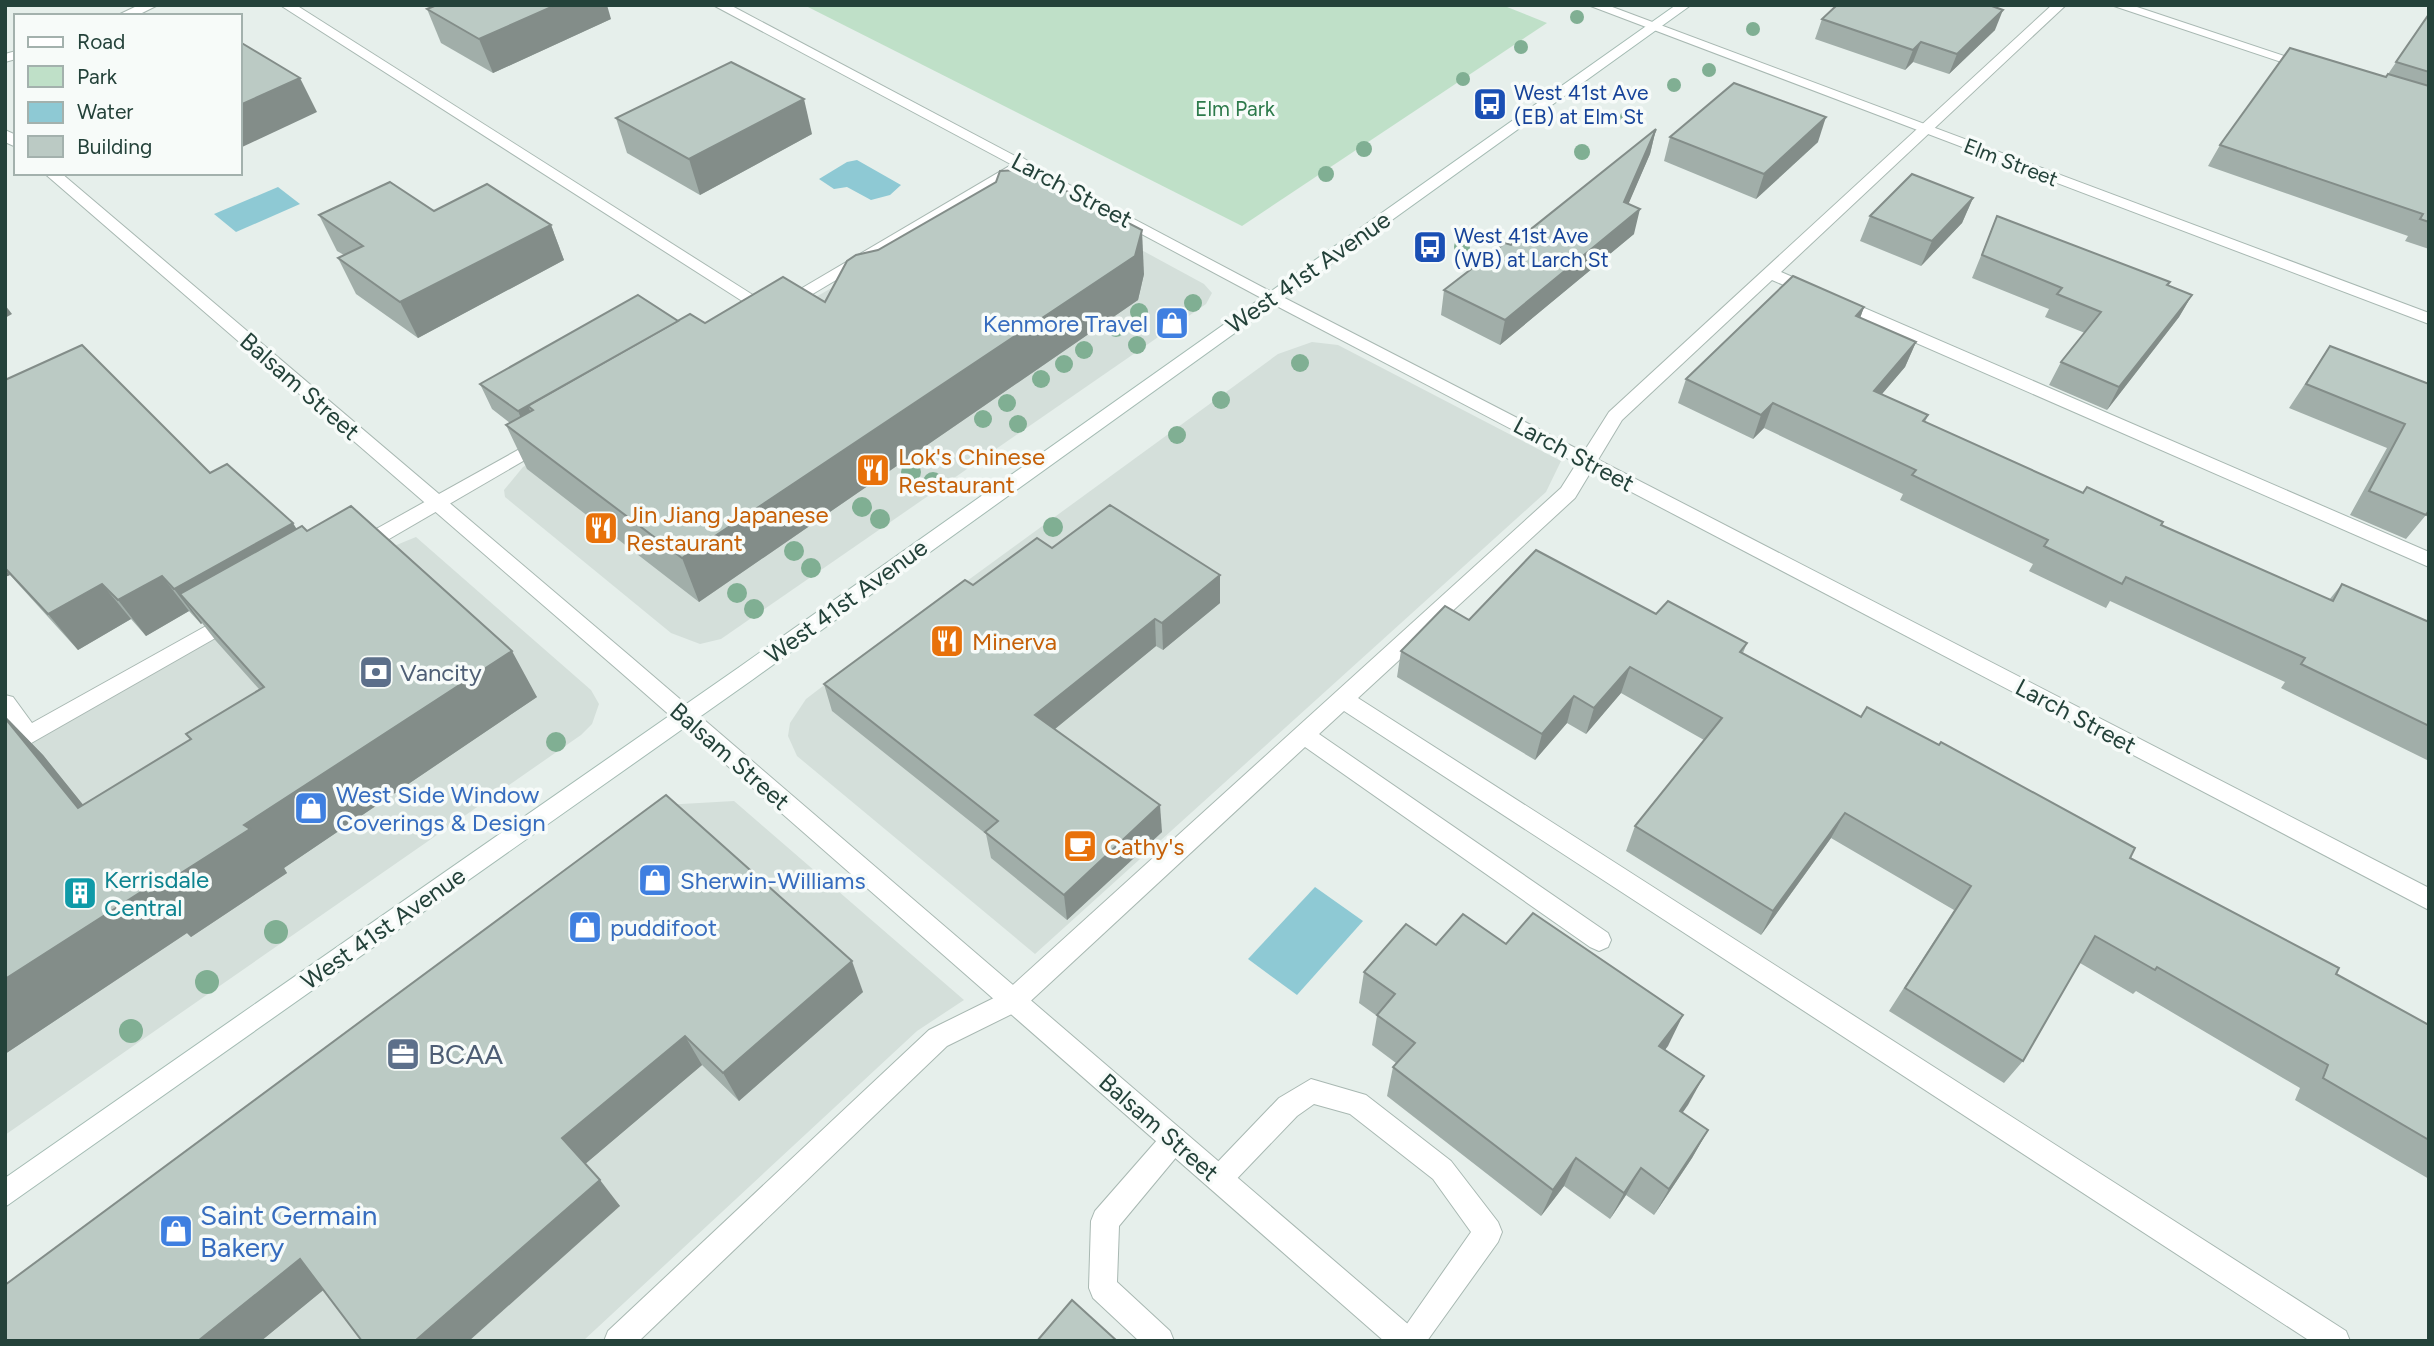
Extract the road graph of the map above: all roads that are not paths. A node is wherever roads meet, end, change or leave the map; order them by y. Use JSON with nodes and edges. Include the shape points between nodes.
{"nodes":[{"id":1,"x":152,"y":5,"type":"edge"},
{"id":2,"x":286,"y":5,"type":"edge"},
{"id":3,"x":719,"y":5,"type":"edge"},
{"id":4,"x":1594,"y":5,"type":"edge"},
{"id":5,"x":1685,"y":5,"type":"edge"},
{"id":6,"x":2060,"y":5,"type":"edge"},
{"id":7,"x":2117,"y":5,"type":"edge"},
{"id":8,"x":128,"y":14,"type":"edge"},
{"id":9,"x":1654,"y":28,"type":"junction"},
{"id":10,"x":2325,"y":72,"type":"edge"},
{"id":11,"x":1925,"y":130,"type":"junction"},
{"id":12,"x":1023,"y":163,"type":"junction"},
{"id":13,"x":53,"y":175,"type":"edge"},
{"id":14,"x":1771,"y":274,"type":"junction"},
{"id":15,"x":1273,"y":297,"type":"junction"},
{"id":16,"x":770,"y":312,"type":"junction"},
{"id":17,"x":2429,"y":319,"type":"edge"},
{"id":18,"x":747,"y":325,"type":"edge"},
{"id":19,"x":558,"y":434,"type":"edge"},
{"id":20,"x":1587,"y":461,"type":"junction"},
{"id":21,"x":437,"y":503,"type":"junction"},
{"id":22,"x":339,"y":559,"type":"edge"},
{"id":23,"x":2429,"y":560,"type":"edge"},
{"id":24,"x":256,"y":607,"type":"edge"},
{"id":25,"x":1343,"y":699,"type":"junction"},
{"id":26,"x":5,"y":704,"type":"edge"},
{"id":27,"x":684,"y":716,"type":"junction"},
{"id":28,"x":29,"y":735,"type":"junction"},
{"id":29,"x":1304,"y":735,"type":"junction"},
{"id":30,"x":5,"y":749,"type":"edge"},
{"id":31,"x":2429,"y":901,"type":"edge"},
{"id":32,"x":1599,"y":940,"type":"dead end"},
{"id":33,"x":1013,"y":1001,"type":"junction"},
{"id":34,"x":1174,"y":1140,"type":"junction"},
{"id":35,"x":1219,"y":1179,"type":"junction"},
{"id":36,"x":5,"y":1194,"type":"edge"},
{"id":37,"x":618,"y":1341,"type":"edge"},
{"id":38,"x":1160,"y":1341,"type":"edge"},
{"id":39,"x":1408,"y":1341,"type":"edge"},
{"id":40,"x":2336,"y":1341,"type":"edge"}],
"edges":[{"from":1,"to":8,"type":"street"},
{"from":2,"to":16,"type":"street"},
{"from":3,"to":12,"type":"street","name":"Larch Street"},
{"from":4,"to":9,"type":"street","name":"Elm Street"},
{"from":5,"to":9,"type":"street","name":"West 41st Avenue"},
{"from":6,"to":11,"type":"street"},
{"from":7,"to":10,"type":"street"},
{"from":9,"to":11,"type":"street","name":"Elm Street"},
{"from":9,"to":15,"type":"street","name":"West 41st Avenue"},
{"from":11,"to":14,"type":"street"},
{"from":11,"to":17,"type":"street","name":"Elm Street"},
{"from":12,"to":15,"type":"street","name":"Larch Street"},
{"from":12,"to":16,"type":"street"},
{"from":13,"to":21,"type":"street","name":"Balsam Street"},
{"from":14,"to":20,"type":"street","via":[[1615,416]]},
{"from":14,"to":23,"type":"street"},
{"from":15,"to":20,"type":"street","name":"Larch Street"},
{"from":15,"to":27,"type":"street","name":"West 41st Avenue"},
{"from":16,"to":18,"type":"street"},
{"from":19,"to":21,"type":"street"},
{"from":20,"to":25,"type":"street","via":[[1569,493]]},
{"from":20,"to":31,"type":"street","name":"Larch Street"},
{"from":21,"to":22,"type":"street"},
{"from":21,"to":27,"type":"street","name":"Balsam Street"},
{"from":24,"to":28,"type":"street"},
{"from":25,"to":29,"type":"street"},
{"from":25,"to":40,"type":"street"},
{"from":26,"to":28,"type":"street"},
{"from":27,"to":33,"type":"street","name":"Balsam Street"},
{"from":27,"to":36,"type":"street","name":"West 41st Avenue"},
{"from":28,"to":30,"type":"street"},
{"from":29,"to":32,"type":"street"},
{"from":29,"to":33,"type":"street"},
{"from":33,"to":34,"type":"street","name":"Balsam Street"},
{"from":33,"to":37,"type":"street","via":[[938,1038]]},
{"from":34,"to":35,"type":"street","name":"Balsam Street"},
{"from":34,"to":38,"type":"street","via":[[1105,1221],[1103,1288]]},
{"from":35,"to":39,"type":"street","name":"Balsam Street"},
{"from":35,"to":39,"type":"street","via":[[1288,1107],[1311,1091],[1357,1104],[1442,1170],[1488,1233]]}]}
